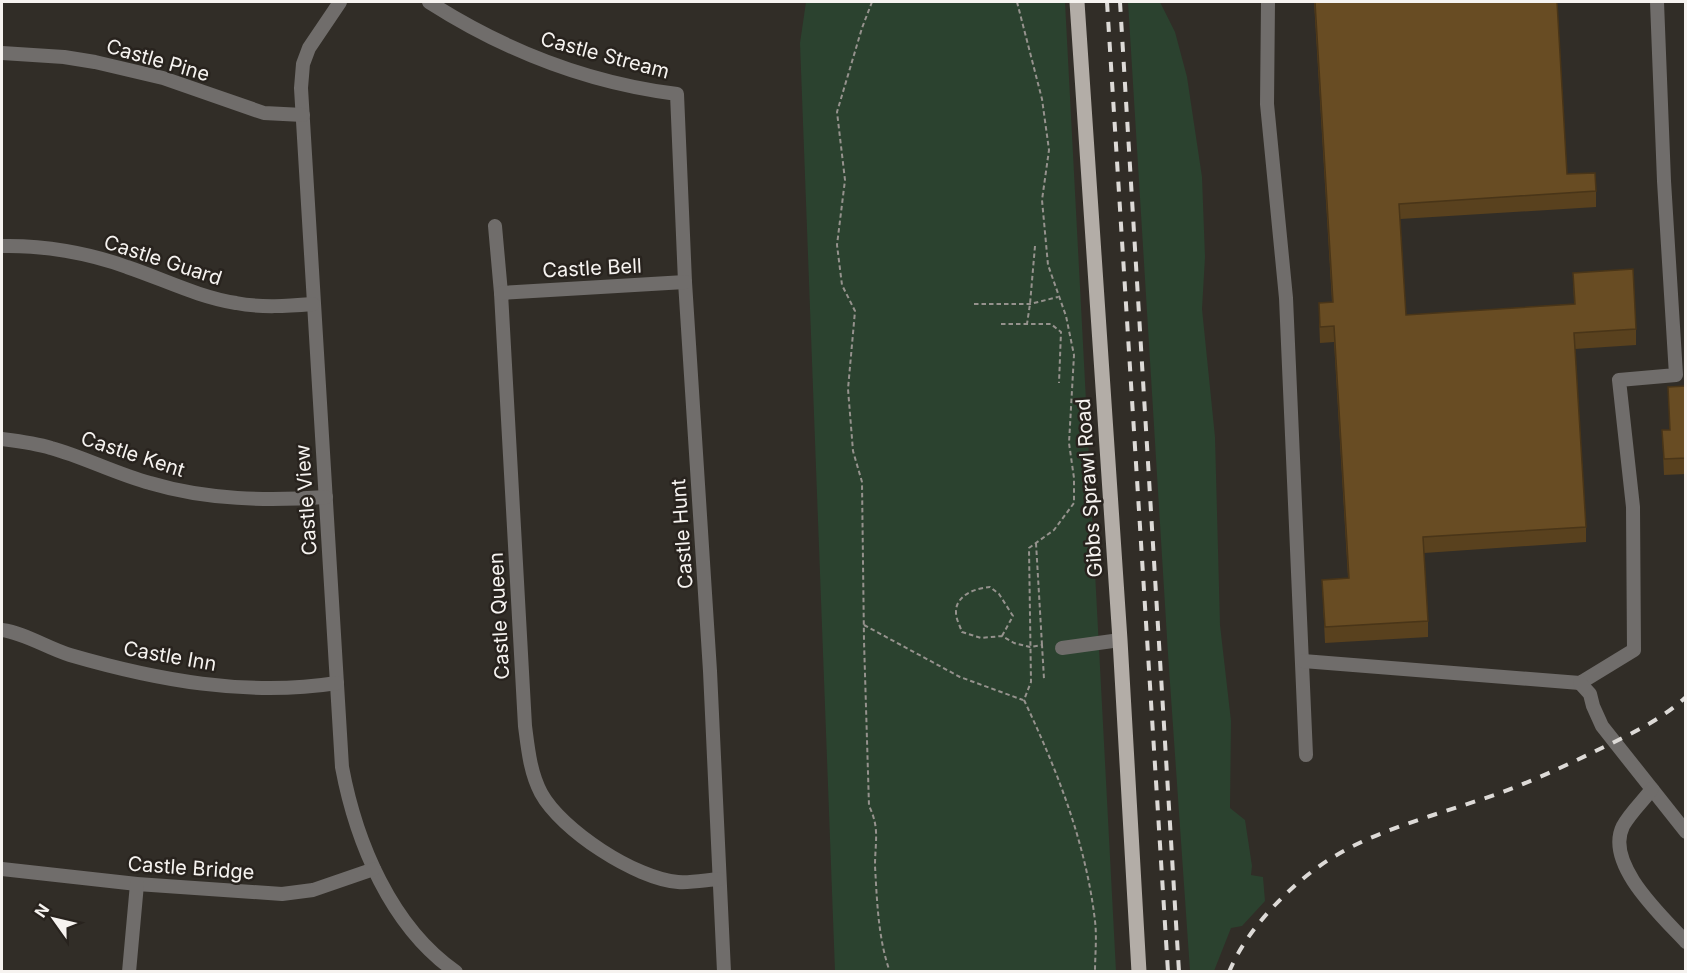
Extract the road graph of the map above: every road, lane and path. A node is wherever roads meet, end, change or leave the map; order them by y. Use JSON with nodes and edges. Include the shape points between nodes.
{"nodes":[{"id":1,"x":340,"y":2,"type":"edge"},
{"id":2,"x":429,"y":2,"type":"edge"},
{"id":3,"x":873,"y":2,"type":"edge"},
{"id":4,"x":1017,"y":2,"type":"edge"},
{"id":5,"x":1077,"y":2,"type":"edge"},
{"id":6,"x":1268,"y":2,"type":"edge"},
{"id":7,"x":1657,"y":2,"type":"edge"},
{"id":8,"x":2,"y":53,"type":"edge"},
{"id":9,"x":677,"y":94,"type":"joint"},
{"id":10,"x":303,"y":115,"type":"junction"},
{"id":11,"x":495,"y":226,"type":"dead end"},
{"id":12,"x":2,"y":246,"type":"edge"},
{"id":13,"x":1035,"y":246,"type":"dead end"},
{"id":14,"x":685,"y":282,"type":"junction"},
{"id":15,"x":501,"y":293,"type":"junction"},
{"id":16,"x":1058,"y":297,"type":"junction"},
{"id":17,"x":313,"y":304,"type":"junction"},
{"id":18,"x":974,"y":304,"type":"dead end"},
{"id":19,"x":1030,"y":304,"type":"junction"},
{"id":20,"x":1001,"y":324,"type":"dead end"},
{"id":21,"x":1027,"y":324,"type":"junction"},
{"id":22,"x":1059,"y":383,"type":"dead end"},
{"id":23,"x":2,"y":440,"type":"edge"},
{"id":24,"x":326,"y":498,"type":"junction"},
{"id":25,"x":1036,"y":543,"type":"junction"},
{"id":26,"x":864,"y":625,"type":"junction"},
{"id":27,"x":2,"y":630,"type":"edge"},
{"id":28,"x":1002,"y":636,"type":"junction"},
{"id":29,"x":1120,"y":640,"type":"junction"},
{"id":30,"x":1042,"y":645,"type":"junction"},
{"id":31,"x":1030,"y":647,"type":"junction"},
{"id":32,"x":1062,"y":648,"type":"dead end"},
{"id":33,"x":1303,"y":661,"type":"junction"},
{"id":34,"x":1044,"y":679,"type":"dead end"},
{"id":35,"x":336,"y":683,"type":"junction"},
{"id":36,"x":1580,"y":683,"type":"junction"},
{"id":37,"x":1023,"y":700,"type":"junction"},
{"id":38,"x":1306,"y":755,"type":"dead end"},
{"id":39,"x":1652,"y":789,"type":"junction"},
{"id":40,"x":1686,"y":832,"type":"edge"},
{"id":41,"x":2,"y":869,"type":"edge"},
{"id":42,"x":374,"y":869,"type":"junction"},
{"id":43,"x":719,"y":879,"type":"junction"},
{"id":44,"x":137,"y":884,"type":"junction"},
{"id":45,"x":1686,"y":942,"type":"edge"},
{"id":46,"x":129,"y":972,"type":"edge"},
{"id":47,"x":456,"y":972,"type":"edge"},
{"id":48,"x":724,"y":972,"type":"edge"},
{"id":49,"x":890,"y":972,"type":"edge"},
{"id":50,"x":1095,"y":972,"type":"edge"},
{"id":51,"x":1139,"y":972,"type":"edge"}],
"edges":[{"from":1,"to":10,"type":"street","name":"Castle View","via":[[313,41],[303,64]]},
{"from":2,"to":9,"type":"street","name":"Castle Stream","via":[[535,58],[644,90]]},
{"from":3,"to":26,"type":"path","via":[[837,112],[845,180],[837,245],[842,285],[855,310],[848,389],[853,451],[862,482]]},
{"from":4,"to":16,"type":"path","via":[[1042,99],[1048,150],[1042,200],[1048,265]]},
{"from":5,"to":29,"type":"main road","name":"Gibbs Sprawl Road"},
{"from":6,"to":33,"type":"street","via":[[1267,104],[1286,298]]},
{"from":7,"to":36,"type":"street","via":[[1676,375],[1618,380],[1633,507],[1634,650]]},
{"from":8,"to":10,"type":"street","name":"Castle Pine","via":[[95,62],[163,78],[264,113]]},
{"from":9,"to":14,"type":"street","name":"Castle Hunt"},
{"from":10,"to":17,"type":"street","name":"Castle View"},
{"from":11,"to":15,"type":"street","name":"Castle Queen"},
{"from":12,"to":17,"type":"street","name":"Castle Guard","via":[[89,256],[236,303]]},
{"from":13,"to":19,"type":"path"},
{"from":14,"to":15,"type":"street","name":"Castle Bell"},
{"from":14,"to":43,"type":"street","name":"Castle Hunt"},
{"from":15,"to":43,"type":"street","name":"Castle Queen","via":[[525,726],[531,769],[541,794],[557,814],[610,856],[653,877],[678,882]]},
{"from":16,"to":19,"type":"path"},
{"from":16,"to":25,"type":"path","via":[[1074,355],[1069,443],[1074,503],[1054,530]]},
{"from":17,"to":24,"type":"street","name":"Castle View"},
{"from":18,"to":19,"type":"path"},
{"from":19,"to":21,"type":"path"},
{"from":20,"to":21,"type":"path"},
{"from":21,"to":22,"type":"path","via":[[1052,324],[1062,332]]},
{"from":23,"to":24,"type":"street","name":"Castle Kent","via":[[50,448],[150,483],[198,494],[286,500]]},
{"from":24,"to":35,"type":"street","name":"Castle View"},
{"from":25,"to":30,"type":"path"},
{"from":25,"to":31,"type":"path","via":[[1029,548]]},
{"from":26,"to":37,"type":"path","via":[[960,677]]},
{"from":26,"to":49,"type":"path","via":[[869,806],[876,821],[875,866],[882,951]]},
{"from":27,"to":35,"type":"street","name":"Castle Inn","via":[[67,654],[167,679],[245,688]]},
{"from":28,"to":28,"type":"path","via":[[981,638],[962,632],[956,613],[958,602],[978,588],[990,587],[1013,616]]},
{"from":28,"to":31,"type":"path"},
{"from":29,"to":32,"type":"street"},
{"from":29,"to":51,"type":"main road","name":"Gibbs Sprawl Road"},
{"from":30,"to":31,"type":"path"},
{"from":30,"to":34,"type":"path"},
{"from":31,"to":37,"type":"path","via":[[1031,682]]},
{"from":33,"to":36,"type":"street"},
{"from":33,"to":38,"type":"street"},
{"from":35,"to":42,"type":"street","name":"Castle View","via":[[342,767],[349,802]]},
{"from":36,"to":39,"type":"street","via":[[1590,694],[1602,726]]},
{"from":37,"to":50,"type":"path","via":[[1050,754],[1082,849],[1095,922]]},
{"from":39,"to":40,"type":"street"},
{"from":39,"to":45,"type":"street","via":[[1623,827],[1620,855],[1639,890]]},
{"from":41,"to":44,"type":"street","name":"Castle Bridge"},
{"from":42,"to":44,"type":"street","name":"Castle Bridge","via":[[313,890],[282,894]]},
{"from":42,"to":47,"type":"street","name":"Castle View","via":[[409,925]]},
{"from":43,"to":48,"type":"street","name":"Castle Hunt"},
{"from":44,"to":46,"type":"street"}]}
